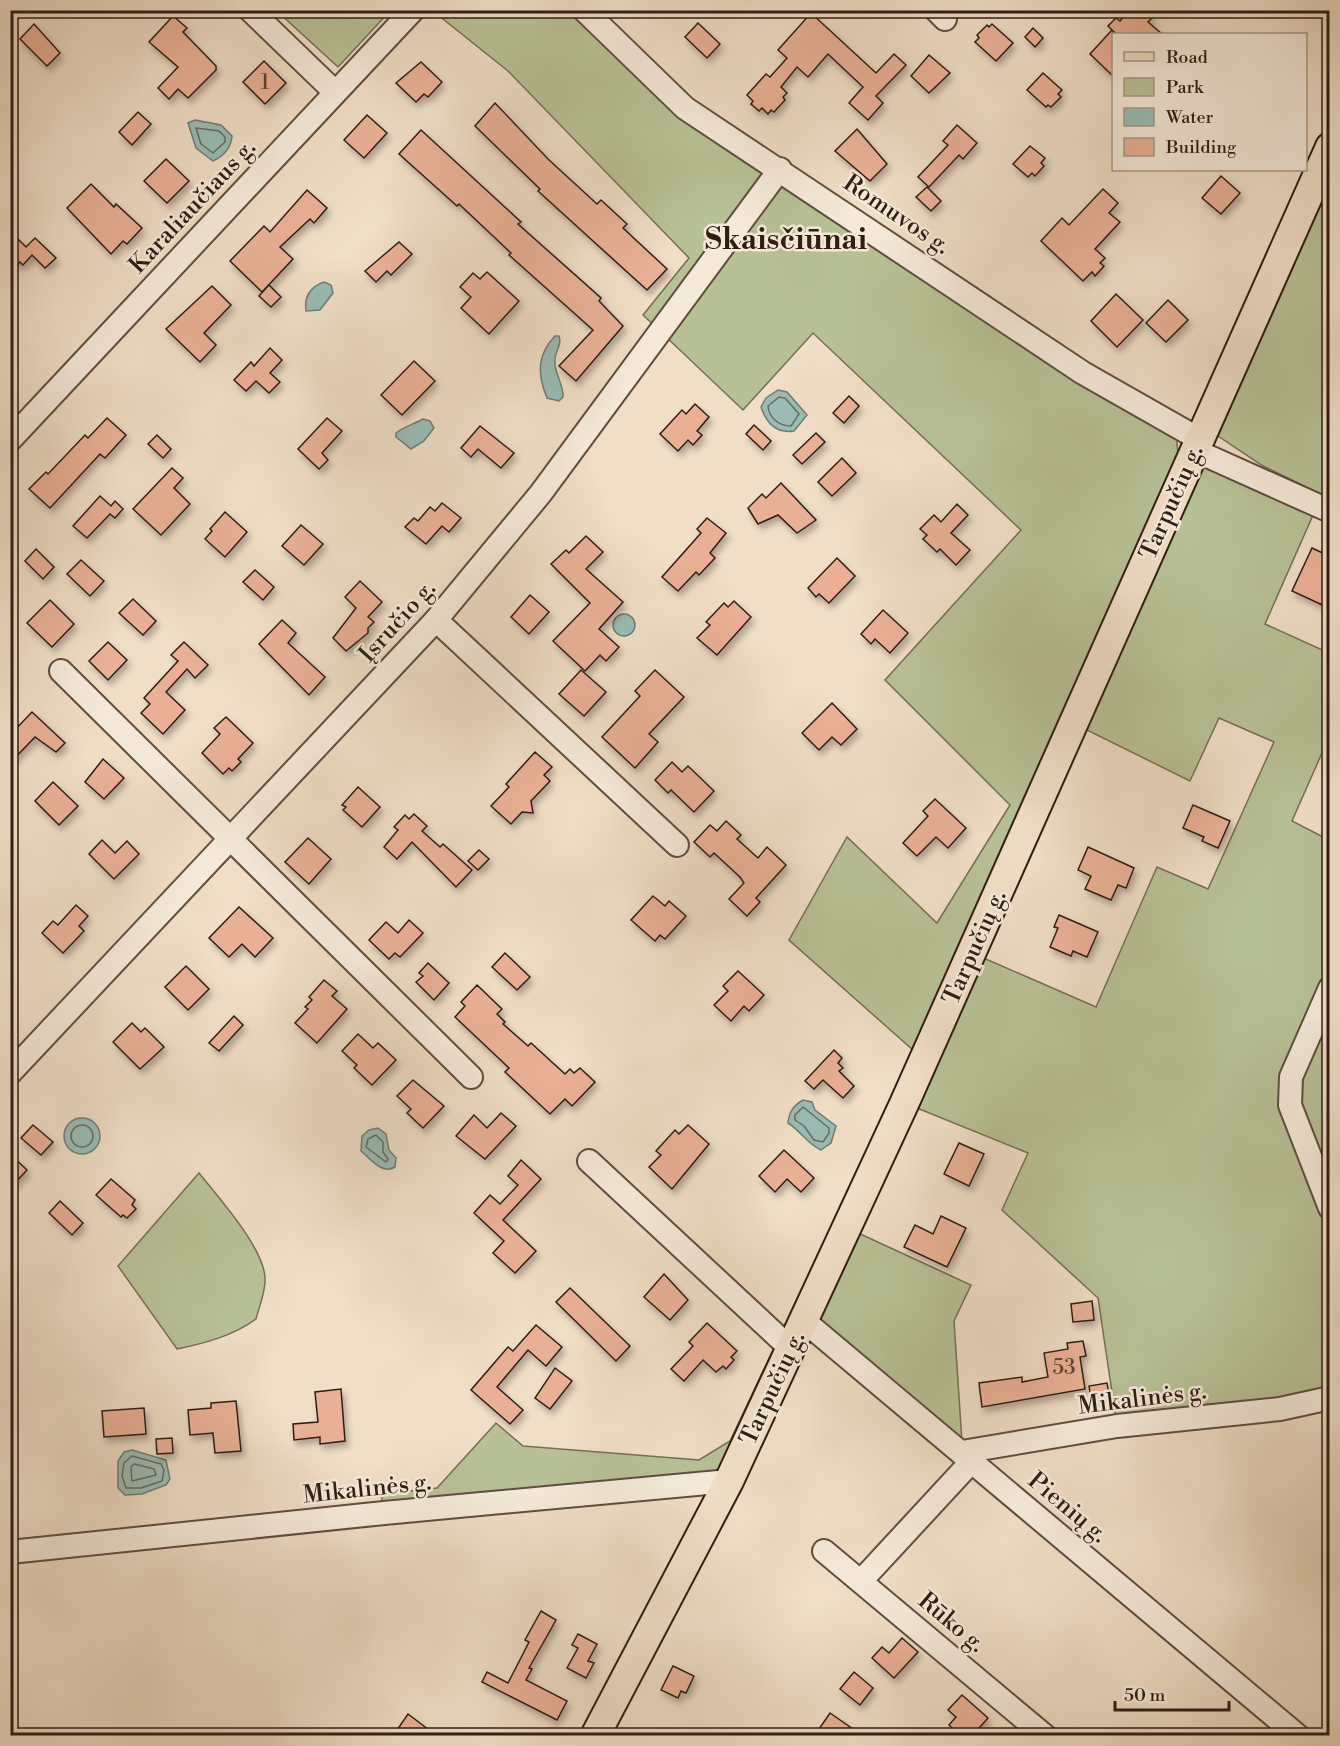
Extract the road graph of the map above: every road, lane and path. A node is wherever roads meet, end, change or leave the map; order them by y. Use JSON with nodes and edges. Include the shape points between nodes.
{"nodes":[{"id":1,"x":250,"y":10,"type":"edge"},
{"id":2,"x":413,"y":10,"type":"edge"},
{"id":3,"x":584,"y":10,"type":"edge"},
{"id":4,"x":335,"y":92,"type":"junction"},
{"id":5,"x":1329,"y":147,"type":"edge"},
{"id":6,"x":780,"y":168,"type":"junction"},
{"id":7,"x":10,"y":440,"type":"edge"},
{"id":8,"x":1196,"y":445,"type":"junction"},
{"id":9,"x":1329,"y":511,"type":"edge"},
{"id":10,"x":436,"y":620,"type":"junction"},
{"id":11,"x":61,"y":671,"type":"dead end"},
{"id":12,"x":231,"y":840,"type":"junction"},
{"id":13,"x":676,"y":845,"type":"dead end"},
{"id":14,"x":1329,"y":988,"type":"edge"},
{"id":15,"x":10,"y":1073,"type":"edge"},
{"id":16,"x":471,"y":1077,"type":"dead end"},
{"id":17,"x":588,"y":1161,"type":"dead end"},
{"id":18,"x":1329,"y":1208,"type":"edge"},
{"id":19,"x":803,"y":1320,"type":"junction"},
{"id":20,"x":790,"y":1348,"type":"junction"},
{"id":21,"x":1329,"y":1398,"type":"edge"},
{"id":22,"x":967,"y":1457,"type":"junction"},
{"id":23,"x":729,"y":1481,"type":"junction"},
{"id":24,"x":824,"y":1551,"type":"dead end"},
{"id":25,"x":10,"y":1552,"type":"edge"},
{"id":26,"x":861,"y":1581,"type":"junction"},
{"id":27,"x":595,"y":1736,"type":"edge"},
{"id":28,"x":1045,"y":1736,"type":"edge"},
{"id":29,"x":1298,"y":1736,"type":"edge"}],
"edges":[{"from":1,"to":4,"type":"street"},
{"from":2,"to":4,"type":"street","name":"Karaliaučiaus g."},
{"from":3,"to":6,"type":"street","name":"Romuvos g.","via":[[685,108]]},
{"from":4,"to":7,"type":"street","name":"Karaliaučiaus g."},
{"from":5,"to":8,"type":"main road","name":"Tarpučių g."},
{"from":6,"to":8,"type":"street","name":"Romuvos g."},
{"from":6,"to":10,"type":"street","name":"Įsručio g.","via":[[541,493]]},
{"from":8,"to":9,"type":"street","name":"Romuvos g."},
{"from":8,"to":19,"type":"main road","name":"Tarpučių g.","via":[[972,953]]},
{"from":10,"to":12,"type":"street","name":"Įsručio g."},
{"from":10,"to":13,"type":"street"},
{"from":11,"to":12,"type":"street"},
{"from":12,"to":15,"type":"street","name":"Įsručio g."},
{"from":12,"to":16,"type":"street"},
{"from":14,"to":18,"type":"street","via":[[1292,1077],[1290,1105]]},
{"from":17,"to":20,"type":"street"},
{"from":19,"to":20,"type":"main road","name":"Tarpučių g."},
{"from":19,"to":22,"type":"street","name":"Pienių g."},
{"from":20,"to":23,"type":"main road","name":"Tarpučių g."},
{"from":21,"to":22,"type":"street","name":"Mikalinės g.","via":[[1280,1408],[1117,1426]]},
{"from":22,"to":26,"type":"street"},
{"from":22,"to":29,"type":"street","name":"Pienių g."},
{"from":23,"to":25,"type":"street","name":"Mikalinės g."},
{"from":23,"to":27,"type":"main road","name":"Tarpučių g."},
{"from":24,"to":26,"type":"street","name":"Rūko g."},
{"from":26,"to":28,"type":"street","name":"Rūko g."}]}
